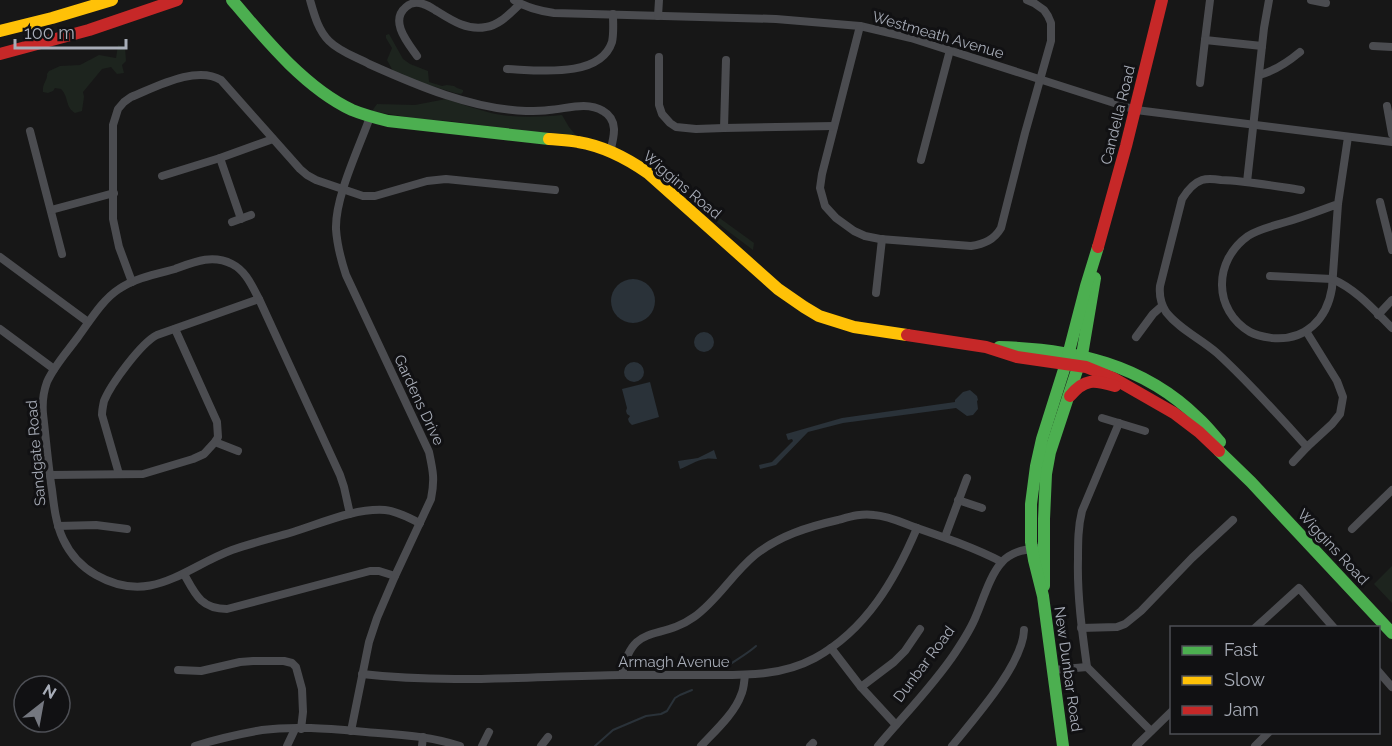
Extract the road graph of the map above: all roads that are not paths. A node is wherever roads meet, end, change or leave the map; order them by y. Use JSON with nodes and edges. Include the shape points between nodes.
{"nodes":[{"id":1,"x":112,"y":0,"type":"edge"},
{"id":2,"x":177,"y":0,"type":"edge"},
{"id":3,"x":232,"y":0,"type":"edge"},
{"id":4,"x":310,"y":0,"type":"edge"},
{"id":5,"x":659,"y":0,"type":"edge"},
{"id":6,"x":1027,"y":0,"type":"edge"},
{"id":7,"x":1162,"y":0,"type":"edge"},
{"id":8,"x":1210,"y":0,"type":"edge"},
{"id":9,"x":1269,"y":0,"type":"edge"},
{"id":10,"x":1311,"y":0,"type":"edge"},
{"id":11,"x":517,"y":2,"type":"edge"},
{"id":12,"x":1326,"y":3,"type":"dead end"},
{"id":13,"x":613,"y":14,"type":"junction"},
{"id":14,"x":658,"y":16,"type":"junction"},
{"id":15,"x":860,"y":26,"type":"junction"},
{"id":16,"x":0,"y":31,"type":"edge"},
{"id":17,"x":1205,"y":40,"type":"junction"},
{"id":18,"x":1262,"y":46,"type":"junction"},
{"id":19,"x":1373,"y":46,"type":"dead end"},
{"id":20,"x":1392,"y":47,"type":"edge"},
{"id":21,"x":950,"y":50,"type":"junction"},
{"id":22,"x":1300,"y":52,"type":"dead end"},
{"id":23,"x":0,"y":54,"type":"edge"},
{"id":24,"x":417,"y":56,"type":"dead end"},
{"id":25,"x":659,"y":57,"type":"dead end"},
{"id":26,"x":726,"y":60,"type":"dead end"},
{"id":27,"x":507,"y":69,"type":"dead end"},
{"id":28,"x":1259,"y":75,"type":"junction"},
{"id":29,"x":1039,"y":79,"type":"junction"},
{"id":30,"x":1200,"y":82,"type":"dead end"},
{"id":31,"x":1387,"y":106,"type":"dead end"},
{"id":32,"x":1136,"y":110,"type":"junction"},
{"id":33,"x":370,"y":117,"type":"junction"},
{"id":34,"x":1254,"y":124,"type":"junction"},
{"id":35,"x":834,"y":126,"type":"junction"},
{"id":36,"x":724,"y":128,"type":"junction"},
{"id":37,"x":30,"y":131,"type":"dead end"},
{"id":38,"x":1392,"y":134,"type":"edge"},
{"id":39,"x":1348,"y":137,"type":"junction"},
{"id":40,"x":273,"y":139,"type":"junction"},
{"id":41,"x":1392,"y":142,"type":"edge"},
{"id":42,"x":610,"y":152,"type":"junction"},
{"id":43,"x":220,"y":158,"type":"junction"},
{"id":44,"x":921,"y":160,"type":"dead end"},
{"id":45,"x":162,"y":176,"type":"dead end"},
{"id":46,"x":1247,"y":182,"type":"junction"},
{"id":47,"x":343,"y":190,"type":"junction"},
{"id":48,"x":555,"y":190,"type":"dead end"},
{"id":49,"x":1301,"y":190,"type":"dead end"},
{"id":50,"x":114,"y":193,"type":"junction"},
{"id":51,"x":1380,"y":202,"type":"dead end"},
{"id":52,"x":1338,"y":204,"type":"junction"},
{"id":53,"x":51,"y":210,"type":"junction"},
{"id":54,"x":251,"y":215,"type":"dead end"},
{"id":55,"x":242,"y":219,"type":"junction"},
{"id":56,"x":231,"y":222,"type":"dead end"},
{"id":57,"x":882,"y":239,"type":"junction"},
{"id":58,"x":1392,"y":250,"type":"edge"},
{"id":59,"x":62,"y":254,"type":"dead end"},
{"id":60,"x":0,"y":257,"type":"edge"},
{"id":61,"x":1270,"y":276,"type":"dead end"},
{"id":62,"x":1332,"y":279,"type":"junction"},
{"id":63,"x":132,"y":282,"type":"junction"},
{"id":64,"x":876,"y":293,"type":"dead end"},
{"id":65,"x":259,"y":299,"type":"junction"},
{"id":66,"x":1392,"y":300,"type":"edge"},
{"id":67,"x":1162,"y":306,"type":"junction"},
{"id":68,"x":1378,"y":315,"type":"junction"},
{"id":69,"x":88,"y":322,"type":"junction"},
{"id":70,"x":0,"y":328,"type":"edge"},
{"id":71,"x":1392,"y":328,"type":"edge"},
{"id":72,"x":175,"y":329,"type":"junction"},
{"id":73,"x":1306,"y":332,"type":"junction"},
{"id":74,"x":1136,"y":337,"type":"dead end"},
{"id":75,"x":1074,"y":359,"type":"junction"},
{"id":76,"x":54,"y":369,"type":"junction"},
{"id":77,"x":1144,"y":395,"type":"junction"},
{"id":78,"x":1067,"y":399,"type":"junction"},
{"id":79,"x":1102,"y":418,"type":"dead end"},
{"id":80,"x":1119,"y":423,"type":"junction"},
{"id":81,"x":1145,"y":431,"type":"dead end"},
{"id":82,"x":215,"y":442,"type":"junction"},
{"id":83,"x":1307,"y":447,"type":"junction"},
{"id":84,"x":238,"y":451,"type":"dead end"},
{"id":85,"x":1293,"y":462,"type":"dead end"},
{"id":86,"x":119,"y":474,"type":"junction"},
{"id":87,"x":50,"y":475,"type":"junction"},
{"id":88,"x":966,"y":478,"type":"dead end"},
{"id":89,"x":1251,"y":482,"type":"junction"},
{"id":90,"x":1392,"y":490,"type":"edge"},
{"id":91,"x":958,"y":500,"type":"junction"},
{"id":92,"x":982,"y":508,"type":"dead end"},
{"id":93,"x":350,"y":514,"type":"junction"},
{"id":94,"x":1233,"y":520,"type":"dead end"},
{"id":95,"x":420,"y":523,"type":"junction"},
{"id":96,"x":58,"y":526,"type":"junction"},
{"id":97,"x":918,"y":528,"type":"junction"},
{"id":98,"x":127,"y":529,"type":"dead end"},
{"id":99,"x":1352,"y":529,"type":"dead end"},
{"id":100,"x":945,"y":537,"type":"junction"},
{"id":101,"x":1038,"y":548,"type":"junction"},
{"id":102,"x":1002,"y":562,"type":"junction"},
{"id":103,"x":184,"y":574,"type":"junction"},
{"id":104,"x":395,"y":576,"type":"junction"},
{"id":105,"x":1256,"y":626,"type":"edge"},
{"id":106,"x":1334,"y":626,"type":"edge"},
{"id":107,"x":1081,"y":628,"type":"junction"},
{"id":108,"x":920,"y":629,"type":"dead end"},
{"id":109,"x":1024,"y":630,"type":"dead end"},
{"id":110,"x":1392,"y":633,"type":"edge"},
{"id":111,"x":831,"y":648,"type":"junction"},
{"id":112,"x":1087,"y":668,"type":"junction"},
{"id":113,"x":178,"y":670,"type":"dead end"},
{"id":114,"x":1052,"y":670,"type":"junction"},
{"id":115,"x":362,"y":674,"type":"junction"},
{"id":116,"x":1380,"y":674,"type":"edge"},
{"id":117,"x":622,"y":675,"type":"junction"},
{"id":118,"x":745,"y":675,"type":"junction"},
{"id":119,"x":861,"y":687,"type":"junction"},
{"id":120,"x":1392,"y":687,"type":"edge"},
{"id":121,"x":1170,"y":713,"type":"edge"},
{"id":122,"x":896,"y":725,"type":"junction"},
{"id":123,"x":298,"y":729,"type":"junction"},
{"id":124,"x":351,"y":731,"type":"junction"},
{"id":125,"x":1151,"y":731,"type":"junction"},
{"id":126,"x":489,"y":732,"type":"dead end"},
{"id":127,"x":1267,"y":734,"type":"edge"},
{"id":128,"x":548,"y":737,"type":"dead end"},
{"id":129,"x":422,"y":741,"type":"edge"},
{"id":130,"x":195,"y":746,"type":"edge"},
{"id":131,"x":288,"y":746,"type":"edge"},
{"id":132,"x":460,"y":746,"type":"edge"},
{"id":133,"x":482,"y":746,"type":"edge"},
{"id":134,"x":541,"y":746,"type":"edge"},
{"id":135,"x":701,"y":746,"type":"edge"},
{"id":136,"x":878,"y":746,"type":"edge"},
{"id":137,"x":952,"y":746,"type":"edge"},
{"id":138,"x":1063,"y":746,"type":"edge"},
{"id":139,"x":1136,"y":746,"type":"edge"},
{"id":140,"x":1255,"y":746,"type":"edge"}],
"edges":[{"from":1,"to":16,"type":"main road"},
{"from":2,"to":23,"type":"main road","via":[[86,32]]},
{"from":3,"to":33,"type":"main road","name":"Wiggins Road","via":[[300,73],[340,103]]},
{"from":4,"to":42,"type":"street","via":[[329,41],[410,82],[506,109],[601,109],[614,124]]},
{"from":5,"to":14,"type":"street"},
{"from":6,"to":29,"type":"street","via":[[1044,10],[1051,23],[1051,40]]},
{"from":7,"to":32,"type":"main road","name":"Candella Road"},
{"from":8,"to":17,"type":"street"},
{"from":9,"to":18,"type":"street"},
{"from":10,"to":12,"type":"street"},
{"from":11,"to":13,"type":"street","name":"Westmeath Avenue","via":[[538,11]]},
{"from":11,"to":24,"type":"street","via":[[498,23],[486,28],[463,26],[423,4],[407,6],[399,22],[402,35]]},
{"from":13,"to":14,"type":"street","name":"Westmeath Avenue"},
{"from":13,"to":27,"type":"street","via":[[612,42],[598,61],[560,70]]},
{"from":14,"to":15,"type":"street","name":"Westmeath Avenue"},
{"from":15,"to":21,"type":"street","name":"Westmeath Avenue"},
{"from":15,"to":35,"type":"street"},
{"from":17,"to":18,"type":"street"},
{"from":17,"to":30,"type":"street"},
{"from":18,"to":28,"type":"street"},
{"from":19,"to":20,"type":"street"},
{"from":21,"to":29,"type":"street","name":"Westmeath Avenue"},
{"from":21,"to":44,"type":"street"},
{"from":22,"to":28,"type":"street"},
{"from":25,"to":36,"type":"street","via":[[659,105],[666,120],[684,129]]},
{"from":26,"to":36,"type":"street"},
{"from":28,"to":34,"type":"street"},
{"from":29,"to":32,"type":"street","name":"Westmeath Avenue"},
{"from":29,"to":57,"type":"street","via":[[997,234],[971,246]]},
{"from":31,"to":38,"type":"street"},
{"from":32,"to":34,"type":"street","name":"Westmeath Avenue"},
{"from":32,"to":75,"type":"main road","name":"Candella Road","via":[[1101,237],[1092,300]]},
{"from":33,"to":42,"type":"main road","name":"Wiggins Road","via":[[579,142]]},
{"from":33,"to":47,"type":"street","name":"Gardens Drive"},
{"from":34,"to":39,"type":"street","name":"Westmeath Avenue"},
{"from":34,"to":46,"type":"street"},
{"from":35,"to":36,"type":"street"},
{"from":35,"to":57,"type":"street","via":[[820,188],[825,206],[854,231]]},
{"from":37,"to":53,"type":"street"},
{"from":39,"to":41,"type":"street","name":"Westmeath Avenue"},
{"from":39,"to":52,"type":"street"},
{"from":40,"to":43,"type":"street"},
{"from":40,"to":47,"type":"street","via":[[307,175]]},
{"from":40,"to":50,"type":"street","via":[[227,84],[214,75],[202,74],[157,86],[131,97],[116,115]]},
{"from":42,"to":75,"type":"main road","name":"Wiggins Road","via":[[648,173],[778,289],[819,316],[854,327],[986,347],[1017,357]]},
{"from":43,"to":45,"type":"street"},
{"from":43,"to":55,"type":"street"},
{"from":46,"to":49,"type":"street"},
{"from":46,"to":67,"type":"street","via":[[1203,180],[1187,191],[1160,286]]},
{"from":47,"to":48,"type":"street","via":[[375,196],[446,179]]},
{"from":47,"to":95,"type":"street","name":"Gardens Drive","via":[[336,227],[340,258],[429,452],[434,472],[430,499]]},
{"from":50,"to":53,"type":"street"},
{"from":50,"to":63,"type":"street","via":[[116,236]]},
{"from":51,"to":58,"type":"street"},
{"from":52,"to":62,"type":"street"},
{"from":52,"to":73,"type":"street","via":[[1248,236],[1229,255],[1222,276],[1226,305],[1250,332],[1278,338]]},
{"from":53,"to":59,"type":"street"},
{"from":54,"to":55,"type":"street"},
{"from":55,"to":56,"type":"street"},
{"from":57,"to":64,"type":"street"},
{"from":60,"to":69,"type":"street"},
{"from":61,"to":62,"type":"street"},
{"from":62,"to":68,"type":"street"},
{"from":62,"to":73,"type":"street","via":[[1326,309]]},
{"from":63,"to":65,"type":"street","name":"Sandgate Road","via":[[212,259],[241,270]]},
{"from":63,"to":69,"type":"street","name":"Sandgate Road","via":[[113,293]]},
{"from":65,"to":72,"type":"street"},
{"from":65,"to":93,"type":"street","name":"Sandgate Road","via":[[340,475]]},
{"from":66,"to":68,"type":"street"},
{"from":67,"to":74,"type":"street"},
{"from":67,"to":83,"type":"street","via":[[1236,371]]},
{"from":68,"to":71,"type":"street"},
{"from":69,"to":76,"type":"street","name":"Sandgate Road"},
{"from":70,"to":76,"type":"street"},
{"from":72,"to":82,"type":"street","via":[[213,411],[218,430]]},
{"from":72,"to":86,"type":"street","via":[[144,344],[105,400],[102,415]]},
{"from":73,"to":83,"type":"street","via":[[1343,397],[1340,414]]},
{"from":75,"to":77,"type":"main road","name":"Wiggins Road"},
{"from":75,"to":78,"type":"main road"},
{"from":75,"to":89,"type":"main road","name":"Wiggins Road","via":[[1102,361],[1161,389],[1216,437]]},
{"from":75,"to":101,"type":"main road","via":[[1037,462],[1031,514]]},
{"from":76,"to":87,"type":"street","name":"Sandgate Road","via":[[42,399]]},
{"from":77,"to":78,"type":"main road","via":[[1092,381]]},
{"from":77,"to":89,"type":"main road","name":"Wiggins Road","via":[[1199,432]]},
{"from":78,"to":101,"type":"main road","via":[[1050,452]]},
{"from":79,"to":80,"type":"street"},
{"from":80,"to":81,"type":"street"},
{"from":80,"to":107,"type":"street","via":[[1079,521]]},
{"from":82,"to":84,"type":"street"},
{"from":82,"to":86,"type":"street","via":[[193,459],[143,474]]},
{"from":83,"to":85,"type":"street"},
{"from":86,"to":87,"type":"street"},
{"from":87,"to":96,"type":"street","name":"Sandgate Road"},
{"from":88,"to":91,"type":"street"},
{"from":89,"to":110,"type":"main road","name":"Wiggins Road"},
{"from":90,"to":99,"type":"street"},
{"from":91,"to":92,"type":"street"},
{"from":91,"to":100,"type":"street"},
{"from":93,"to":95,"type":"street","name":"Sandgate Road","via":[[391,511]]},
{"from":93,"to":103,"type":"street","name":"Sandgate Road","via":[[232,550]]},
{"from":94,"to":107,"type":"street","via":[[1125,624]]},
{"from":95,"to":104,"type":"street","name":"Gardens Drive"},
{"from":96,"to":98,"type":"street"},
{"from":96,"to":103,"type":"street","name":"Sandgate Road","via":[[73,556],[103,579],[137,586],[158,584]]},
{"from":97,"to":100,"type":"street"},
{"from":97,"to":111,"type":"street","name":"Armagh Avenue","via":[[878,602]]},
{"from":97,"to":117,"type":"street","via":[[865,514],[806,528],[777,540],[745,564],[692,619],[637,641],[624,660]]},
{"from":100,"to":102,"type":"street"},
{"from":101,"to":102,"type":"street","via":[[1012,554]]},
{"from":101,"to":114,"type":"main road","name":"New Dunbar Road","via":[[1038,583]]},
{"from":102,"to":122,"type":"street","name":"Dunbar Road","via":[[955,653]]},
{"from":103,"to":104,"type":"street","via":[[200,600],[219,609],[370,571]]},
{"from":104,"to":115,"type":"street","name":"Gardens Drive","via":[[377,618]]},
{"from":105,"to":106,"type":"street","via":[[1299,588]]},
{"from":107,"to":112,"type":"street"},
{"from":108,"to":119,"type":"street","via":[[894,663]]},
{"from":109,"to":137,"type":"street","via":[[1022,647],[1012,666]]},
{"from":111,"to":118,"type":"street","name":"Armagh Avenue","via":[[798,666]]},
{"from":111,"to":119,"type":"street"},
{"from":112,"to":114,"type":"street"},
{"from":112,"to":125,"type":"street"},
{"from":113,"to":123,"type":"street","via":[[201,671],[240,662],[292,663],[302,689],[303,712]]},
{"from":114,"to":138,"type":"main road","name":"New Dunbar Road"},
{"from":115,"to":117,"type":"street","name":"Armagh Avenue","via":[[401,678]]},
{"from":115,"to":124,"type":"street","name":"Gardens Drive"},
{"from":116,"to":120,"type":"street"},
{"from":117,"to":118,"type":"street","name":"Armagh Avenue"},
{"from":118,"to":135,"type":"street","via":[[736,704]]},
{"from":119,"to":122,"type":"street"},
{"from":121,"to":125,"type":"street"},
{"from":122,"to":136,"type":"street","name":"Dunbar Road"},
{"from":123,"to":124,"type":"street"},
{"from":123,"to":130,"type":"street","via":[[264,730]]},
{"from":123,"to":131,"type":"street"},
{"from":124,"to":129,"type":"street"},
{"from":125,"to":139,"type":"street"},
{"from":126,"to":133,"type":"street"},
{"from":127,"to":140,"type":"street"},
{"from":128,"to":134,"type":"street"},
{"from":129,"to":132,"type":"street"}]}
